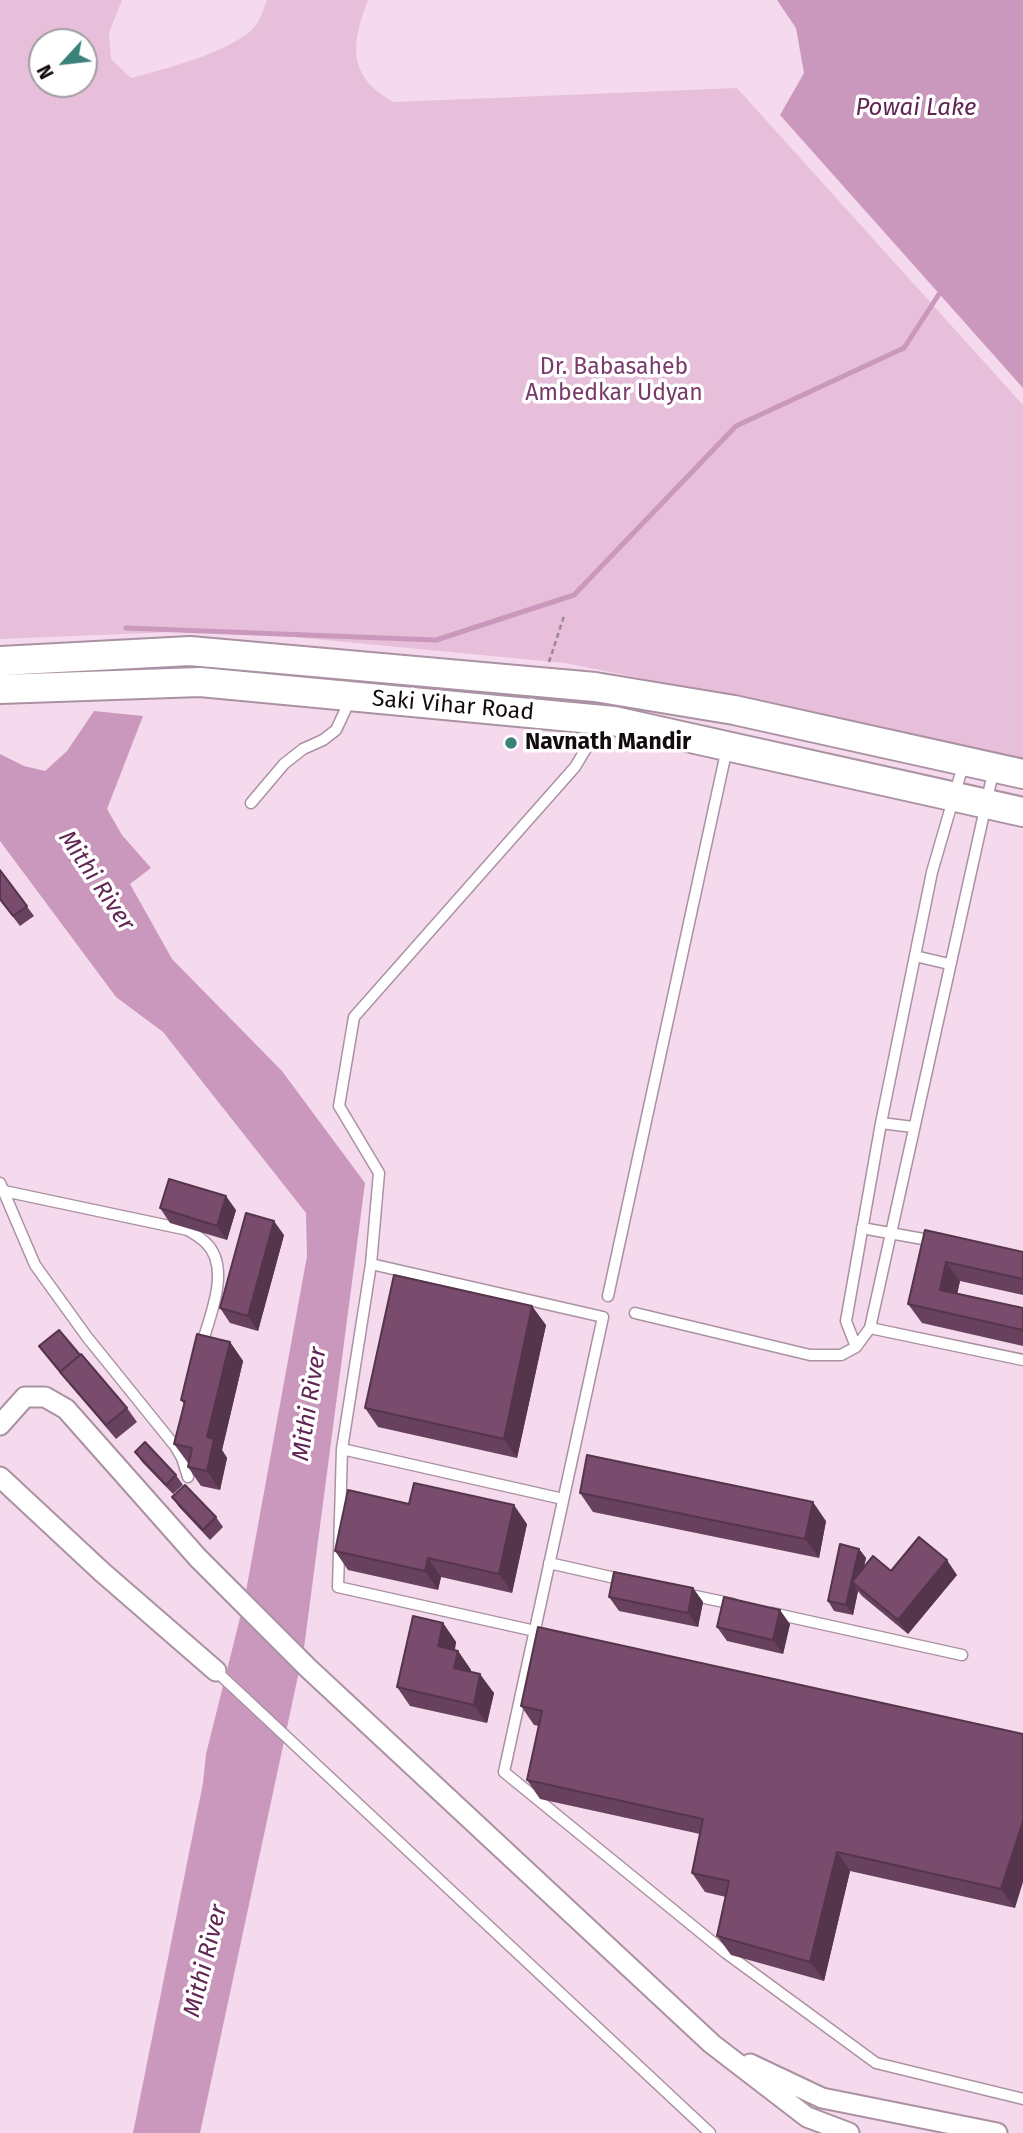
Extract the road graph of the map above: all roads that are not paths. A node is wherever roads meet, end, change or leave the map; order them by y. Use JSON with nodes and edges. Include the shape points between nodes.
{"nodes":[{"id":1,"x":115,"y":655,"type":"junction"},
{"id":2,"x":255,"y":657,"type":"junction"},
{"id":3,"x":0,"y":661,"type":"edge"},
{"id":4,"x":354,"y":681,"type":"junction"},
{"id":5,"x":114,"y":685,"type":"junction"},
{"id":6,"x":251,"y":687,"type":"junction"},
{"id":7,"x":0,"y":689,"type":"edge"},
{"id":8,"x":611,"y":705,"type":"junction"},
{"id":9,"x":727,"y":747,"type":"junction"},
{"id":10,"x":965,"y":761,"type":"junction"},
{"id":11,"x":994,"y":768,"type":"junction"},
{"id":12,"x":1023,"y":774,"type":"edge"},
{"id":13,"x":954,"y":797,"type":"junction"},
{"id":14,"x":251,"y":803,"type":"dead end"},
{"id":15,"x":985,"y":804,"type":"junction"},
{"id":16,"x":1023,"y":812,"type":"edge"},
{"id":17,"x":915,"y":956,"type":"junction"},
{"id":18,"x":949,"y":964,"type":"junction"},
{"id":19,"x":881,"y":1123,"type":"junction"},
{"id":20,"x":913,"y":1128,"type":"junction"},
{"id":21,"x":2,"y":1187,"type":"edge"},
{"id":22,"x":862,"y":1228,"type":"junction"},
{"id":23,"x":890,"y":1232,"type":"junction"},
{"id":24,"x":943,"y":1243,"type":"edge"},
{"id":25,"x":370,"y":1264,"type":"junction"},
{"id":26,"x":608,"y":1296,"type":"dead end"},
{"id":27,"x":635,"y":1313,"type":"dead end"},
{"id":28,"x":870,"y":1328,"type":"junction"},
{"id":29,"x":856,"y":1347,"type":"junction"},
{"id":30,"x":198,"y":1356,"type":"edge"},
{"id":31,"x":1023,"y":1360,"type":"edge"},
{"id":32,"x":0,"y":1424,"type":"edge"},
{"id":33,"x":178,"y":1433,"type":"edge"},
{"id":34,"x":175,"y":1446,"type":"junction"},
{"id":35,"x":342,"y":1449,"type":"junction"},
{"id":36,"x":0,"y":1477,"type":"edge"},
{"id":37,"x":188,"y":1477,"type":"edge"},
{"id":38,"x":564,"y":1499,"type":"junction"},
{"id":39,"x":549,"y":1563,"type":"junction"},
{"id":40,"x":629,"y":1581,"type":"edge"},
{"id":41,"x":669,"y":1590,"type":"edge"},
{"id":42,"x":749,"y":1608,"type":"edge"},
{"id":43,"x":762,"y":1611,"type":"edge"},
{"id":44,"x":535,"y":1631,"type":"junction"},
{"id":45,"x":962,"y":1656,"type":"dead end"},
{"id":46,"x":216,"y":1671,"type":"joint"},
{"id":47,"x":712,"y":2044,"type":"junction"},
{"id":48,"x":1023,"y":2099,"type":"edge"},
{"id":49,"x":710,"y":2133,"type":"edge"},
{"id":50,"x":849,"y":2133,"type":"edge"},
{"id":51,"x":997,"y":2133,"type":"edge"}],
"edges":[{"from":1,"to":2,"type":"main road","name":"Saki Vihar Road","via":[[190,651]]},
{"from":1,"to":3,"type":"main road","name":"Saki Vihar Road"},
{"from":1,"to":5,"type":"main road"},
{"from":2,"to":4,"type":"main road","name":"Saki Vihar Road"},
{"from":2,"to":6,"type":"main road"},
{"from":4,"to":6,"type":"main road","name":"Saki Vihar Road"},
{"from":4,"to":8,"type":"main road","name":"Saki Vihar Road"},
{"from":4,"to":8,"type":"main road","name":"Saki Vihar Road","via":[[546,682]]},
{"from":4,"to":14,"type":"lane","via":[[336,730],[284,764]]},
{"from":5,"to":6,"type":"main road","name":"Saki Vihar Road","via":[[200,682]]},
{"from":5,"to":7,"type":"main road","name":"Saki Vihar Road"},
{"from":8,"to":9,"type":"main road","name":"Saki Vihar Road"},
{"from":8,"to":10,"type":"main road","name":"Saki Vihar Road","via":[[734,709]]},
{"from":8,"to":25,"type":"lane","via":[[575,767],[354,1017],[340,1106],[379,1172]]},
{"from":9,"to":13,"type":"main road","name":"Saki Vihar Road"},
{"from":9,"to":26,"type":"lane"},
{"from":10,"to":11,"type":"main road","name":"Saki Vihar Road"},
{"from":10,"to":13,"type":"lane"},
{"from":11,"to":12,"type":"main road","name":"Saki Vihar Road"},
{"from":11,"to":15,"type":"lane"},
{"from":13,"to":15,"type":"main road","name":"Saki Vihar Road"},
{"from":13,"to":17,"type":"lane","via":[[932,872]]},
{"from":15,"to":16,"type":"main road","name":"Saki Vihar Road"},
{"from":15,"to":18,"type":"lane"},
{"from":17,"to":18,"type":"lane"},
{"from":17,"to":19,"type":"lane"},
{"from":18,"to":20,"type":"lane"},
{"from":19,"to":20,"type":"lane"},
{"from":19,"to":22,"type":"lane"},
{"from":20,"to":23,"type":"lane"},
{"from":21,"to":30,"type":"lane","via":[[188,1230],[207,1243],[219,1272]]},
{"from":21,"to":34,"type":"lane","via":[[35,1265]]},
{"from":22,"to":23,"type":"lane"},
{"from":22,"to":29,"type":"lane","via":[[846,1321]]},
{"from":23,"to":24,"type":"lane"},
{"from":23,"to":28,"type":"lane"},
{"from":25,"to":35,"type":"lane"},
{"from":25,"to":38,"type":"lane","via":[[603,1317]]},
{"from":27,"to":29,"type":"lane","via":[[810,1355],[841,1355]]},
{"from":28,"to":29,"type":"lane"},
{"from":28,"to":31,"type":"lane"},
{"from":32,"to":47,"type":"street","via":[[25,1397],[45,1397],[66,1409],[198,1558],[309,1668]]},
{"from":33,"to":34,"type":"lane"},
{"from":34,"to":37,"type":"lane"},
{"from":35,"to":38,"type":"lane"},
{"from":35,"to":44,"type":"lane","via":[[338,1587]]},
{"from":36,"to":46,"type":"street"},
{"from":38,"to":39,"type":"lane"},
{"from":39,"to":40,"type":"lane"},
{"from":39,"to":44,"type":"lane"},
{"from":41,"to":42,"type":"lane"},
{"from":43,"to":45,"type":"lane"},
{"from":44,"to":48,"type":"lane","via":[[504,1772],[726,1953],[876,2063]]},
{"from":46,"to":49,"type":"lane"},
{"from":47,"to":50,"type":"street","via":[[807,2117]]},
{"from":47,"to":51,"type":"street","via":[[822,2098]]}]}
